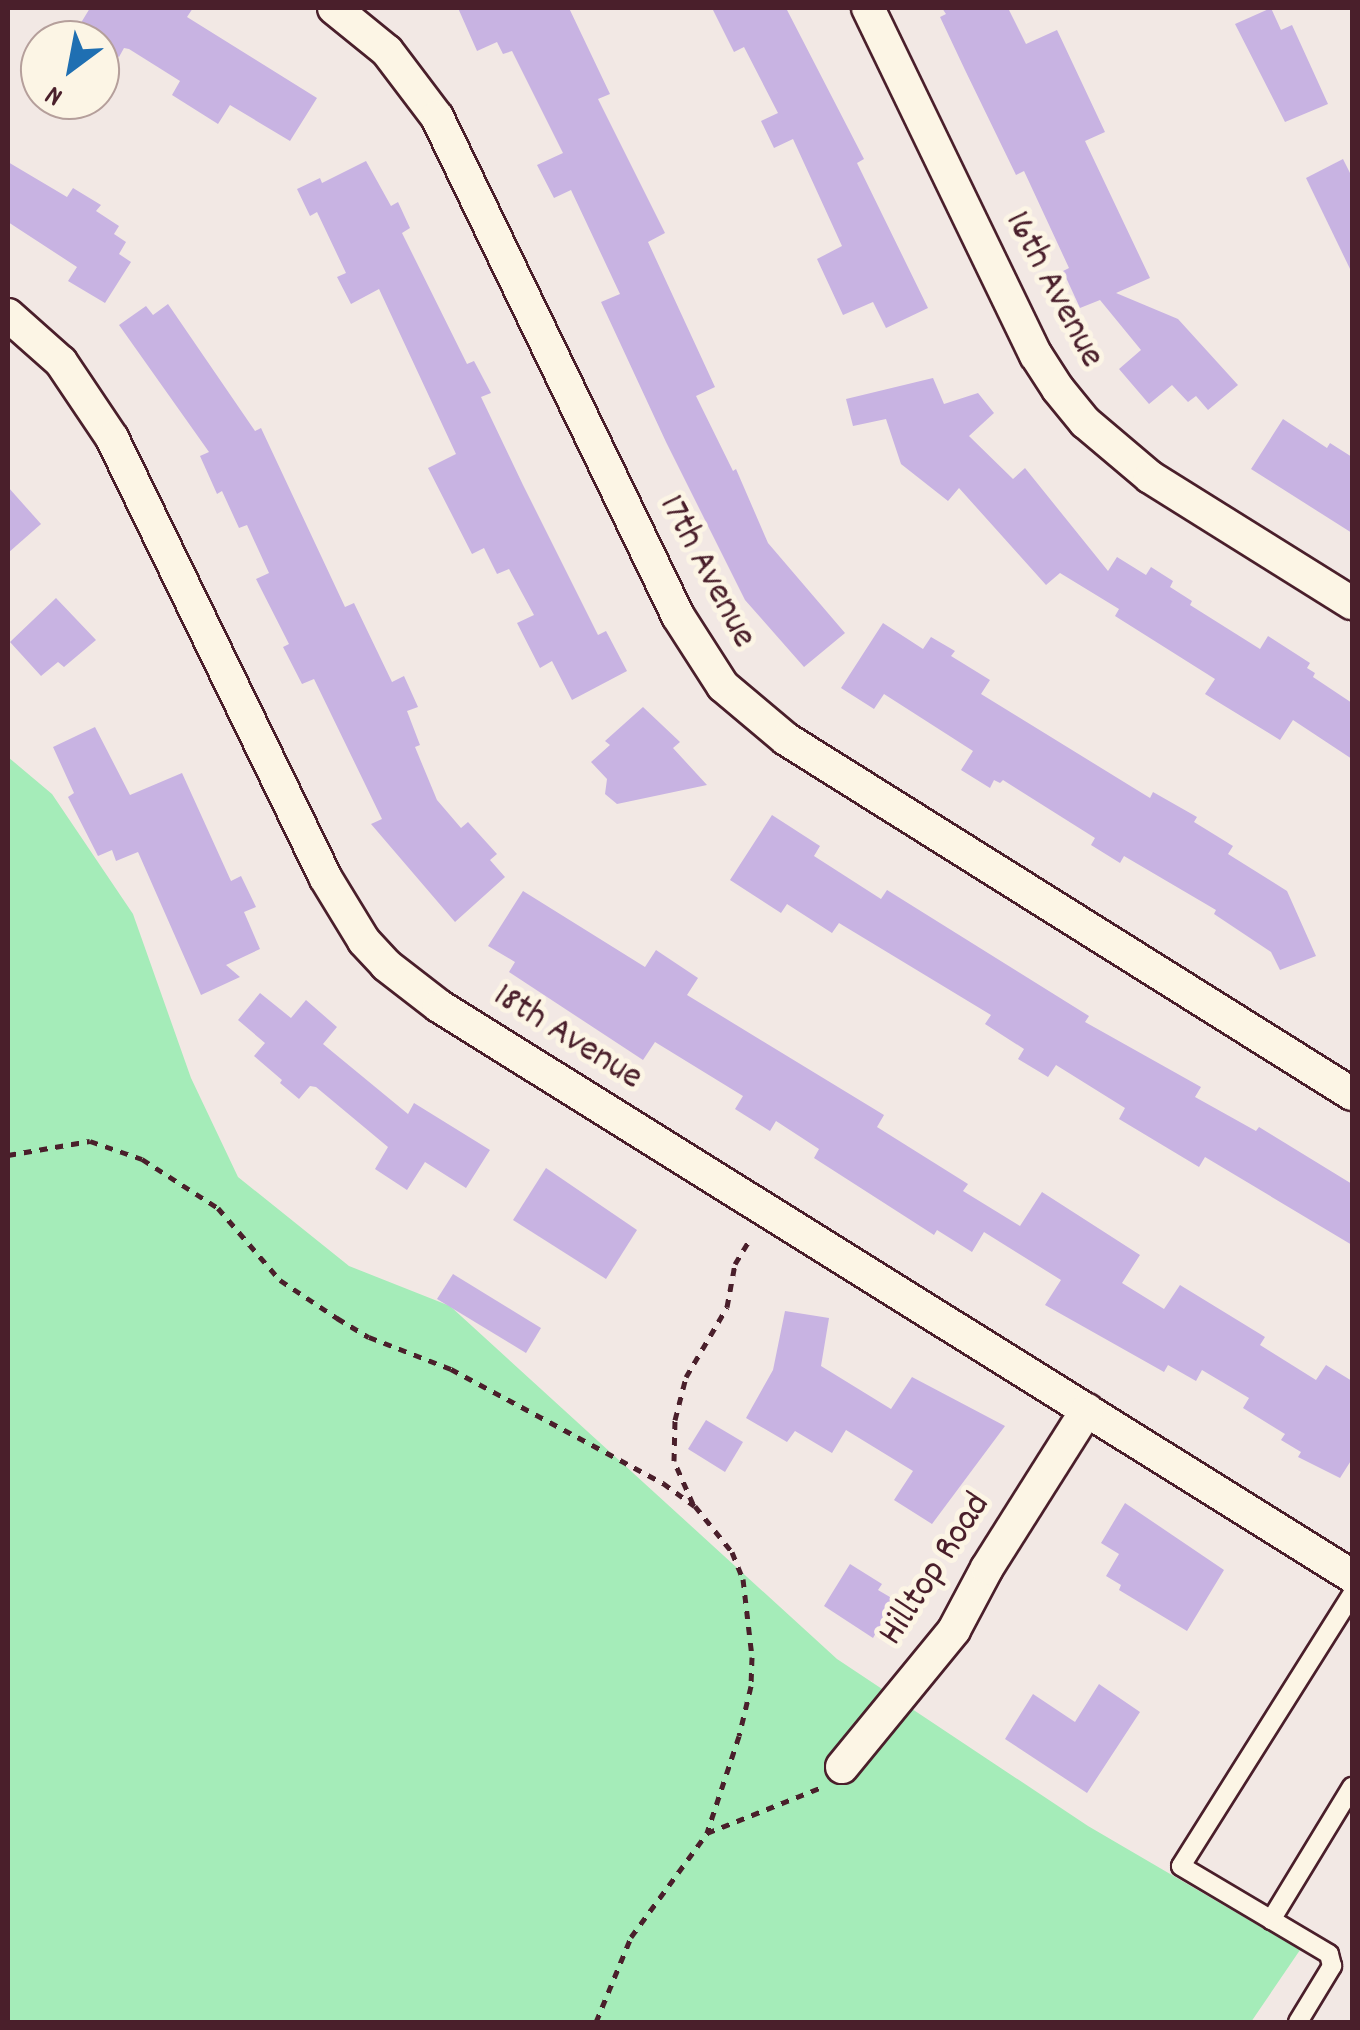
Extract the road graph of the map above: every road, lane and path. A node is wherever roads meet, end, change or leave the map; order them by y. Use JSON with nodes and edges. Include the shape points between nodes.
{"nodes":[{"id":1,"x":334,"y":8,"type":"edge"},
{"id":2,"x":868,"y":8,"type":"edge"},
{"id":3,"x":8,"y":315,"type":"edge"},
{"id":4,"x":1352,"y":603,"type":"edge"},
{"id":5,"x":1352,"y":1094,"type":"edge"},
{"id":6,"x":8,"y":1156,"type":"edge"},
{"id":7,"x":752,"y":1235,"type":"dead end"},
{"id":8,"x":1087,"y":1410,"type":"junction"},
{"id":9,"x":695,"y":1506,"type":"junction"},
{"id":10,"x":1352,"y":1576,"type":"edge"},
{"id":11,"x":1352,"y":1594,"type":"edge"},
{"id":12,"x":842,"y":1767,"type":"joint"},
{"id":13,"x":1352,"y":1787,"type":"edge"},
{"id":14,"x":707,"y":1834,"type":"junction"},
{"id":15,"x":1271,"y":1920,"type":"junction"},
{"id":16,"x":596,"y":2022,"type":"edge"},
{"id":17,"x":1298,"y":2022,"type":"edge"}],
"edges":[{"from":1,"to":5,"type":"street","name":"17th Avenue","via":[[387,52],[437,118],[678,616],[723,686],[786,739]]},
{"from":2,"to":4,"type":"street","name":"16th Avenue","via":[[1058,390],[1150,477]]},
{"from":3,"to":8,"type":"street","name":"18th Avenue","via":[[61,362],[112,438],[325,876],[386,965],[456,1016]]},
{"from":6,"to":9,"type":"path","via":[[90,1140],[142,1159],[218,1208],[280,1280],[337,1318],[451,1369]]},
{"from":7,"to":9,"type":"path","via":[[735,1264],[727,1307],[686,1377],[674,1420],[674,1461]]},
{"from":8,"to":10,"type":"street","name":"18th Avenue"},
{"from":8,"to":12,"type":"street","name":"Hilltop Road","via":[[954,1630]]},
{"from":9,"to":14,"type":"path","via":[[732,1552],[743,1578],[752,1657],[752,1686]]},
{"from":11,"to":15,"type":"lane","via":[[1180,1866]]},
{"from":12,"to":14,"type":"path","via":[[818,1791]]},
{"from":13,"to":15,"type":"lane"},
{"from":14,"to":16,"type":"path","via":[[631,1938]]},
{"from":15,"to":17,"type":"lane","via":[[1328,1954],[1332,1966]]}]}
